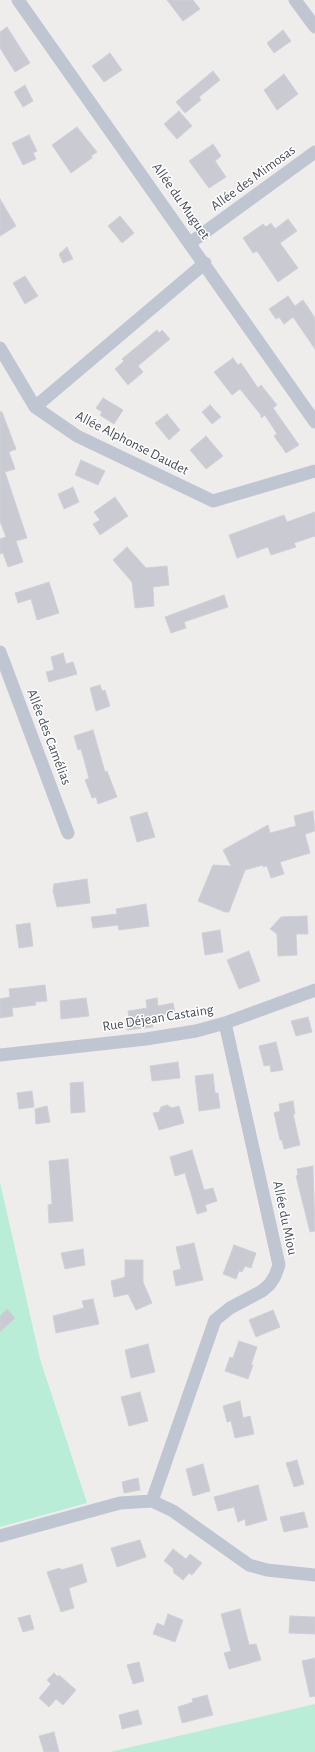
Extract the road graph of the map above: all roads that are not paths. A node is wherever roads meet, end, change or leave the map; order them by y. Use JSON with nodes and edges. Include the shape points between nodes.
{"nodes":[{"id":1,"x":18,"y":0,"type":"edge"},
{"id":2,"x":296,"y":0,"type":"edge"},
{"id":3,"x":315,"y":27,"type":"edge"},
{"id":4,"x":315,"y":152,"type":"edge"},
{"id":5,"x":190,"y":243,"type":"junction"},
{"id":6,"x":205,"y":263,"type":"junction"},
{"id":7,"x":2,"y":354,"type":"edge"},
{"id":8,"x":35,"y":407,"type":"junction"},
{"id":9,"x":315,"y":422,"type":"edge"},
{"id":10,"x":315,"y":471,"type":"edge"},
{"id":11,"x":0,"y":652,"type":"edge"},
{"id":12,"x":68,"y":833,"type":"dead end"},
{"id":13,"x":315,"y":990,"type":"edge"},
{"id":14,"x":225,"y":1023,"type":"junction"},
{"id":15,"x":0,"y":1055,"type":"edge"},
{"id":16,"x":152,"y":1501,"type":"junction"},
{"id":17,"x":0,"y":1536,"type":"edge"},
{"id":18,"x":315,"y":1575,"type":"edge"}],
"edges":[{"from":1,"to":5,"type":"street","name":"Allée du Muguet"},
{"from":2,"to":3,"type":"street"},
{"from":4,"to":5,"type":"street","name":"Allée des Mimosas"},
{"from":5,"to":6,"type":"street","name":"Allée du Muguet"},
{"from":6,"to":8,"type":"street"},
{"from":6,"to":9,"type":"street","name":"Allée du Muguet"},
{"from":7,"to":8,"type":"street"},
{"from":8,"to":10,"type":"street","name":"Allée Alphonse Daudet","via":[[77,436],[213,501]]},
{"from":11,"to":12,"type":"street","name":"Allée des Camélias"},
{"from":13,"to":14,"type":"street","name":"Rue Déjean Castaing"},
{"from":14,"to":15,"type":"street","name":"Rue Déjean Castaing","via":[[196,1031],[146,1039]]},
{"from":14,"to":16,"type":"street","name":"Allée du Miou","via":[[279,1264],[275,1276],[266,1287],[215,1320]]},
{"from":16,"to":17,"type":"street","via":[[120,1503]]},
{"from":16,"to":18,"type":"street","via":[[173,1511],[249,1565],[267,1570]]}]}
